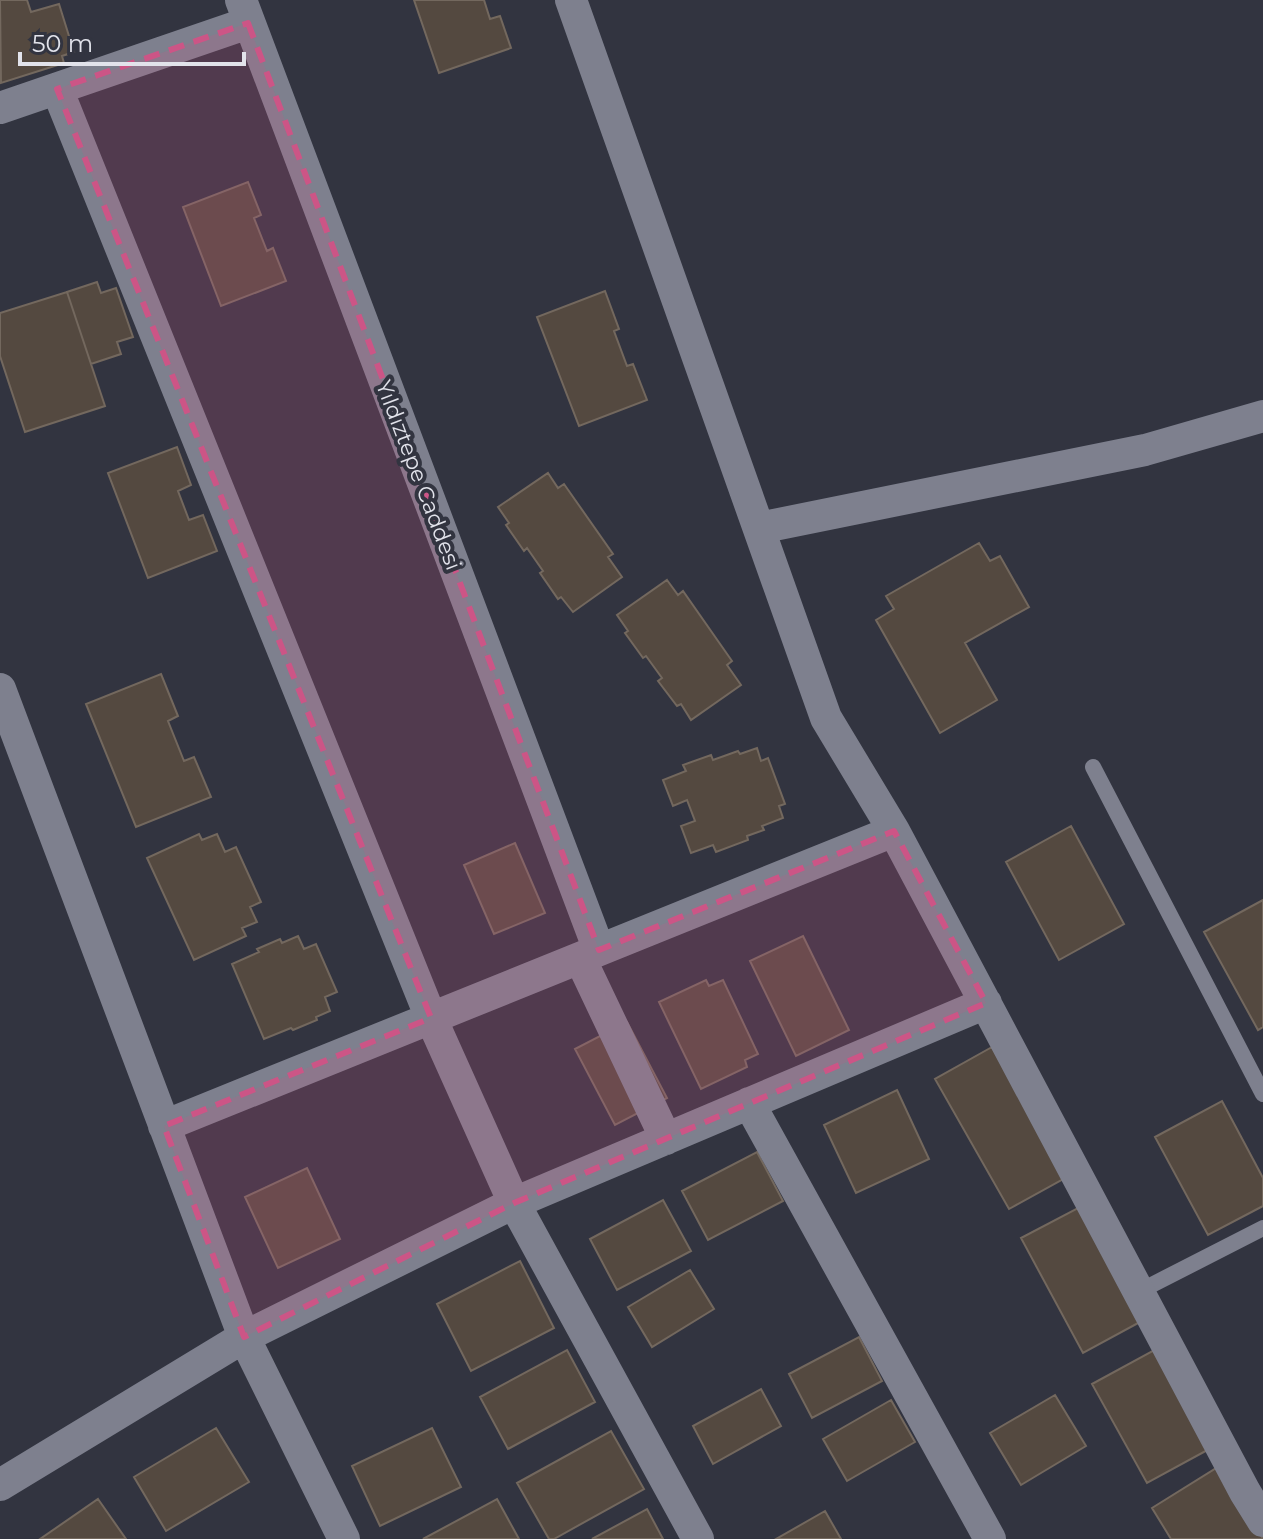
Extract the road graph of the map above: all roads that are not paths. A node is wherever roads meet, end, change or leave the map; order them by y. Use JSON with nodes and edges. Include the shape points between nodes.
{"nodes":[{"id":1,"x":571,"y":0,"type":"edge"},
{"id":2,"x":245,"y":12,"type":"edge"},
{"id":3,"x":57,"y":89,"type":"junction"},
{"id":4,"x":0,"y":108,"type":"edge"},
{"id":5,"x":1263,"y":416,"type":"edge"},
{"id":6,"x":759,"y":528,"type":"junction"},
{"id":7,"x":0,"y":689,"type":"edge"},
{"id":8,"x":1093,"y":767,"type":"dead end"},
{"id":9,"x":894,"y":831,"type":"junction"},
{"id":10,"x":589,"y":954,"type":"junction"},
{"id":11,"x":986,"y":1003,"type":"junction"},
{"id":12,"x":431,"y":1018,"type":"junction"},
{"id":13,"x":1263,"y":1094,"type":"edge"},
{"id":14,"x":749,"y":1103,"type":"junction"},
{"id":15,"x":164,"y":1126,"type":"junction"},
{"id":16,"x":666,"y":1139,"type":"junction"},
{"id":17,"x":514,"y":1203,"type":"junction"},
{"id":18,"x":1263,"y":1228,"type":"edge"},
{"id":19,"x":1138,"y":1292,"type":"junction"},
{"id":20,"x":244,"y":1337,"type":"junction"},
{"id":21,"x":0,"y":1485,"type":"edge"},
{"id":22,"x":1263,"y":1521,"type":"edge"},
{"id":23,"x":344,"y":1539,"type":"edge"},
{"id":24,"x":698,"y":1539,"type":"edge"},
{"id":25,"x":990,"y":1539,"type":"edge"}],
"edges":[{"from":1,"to":6,"type":"street"},
{"from":2,"to":3,"type":"street"},
{"from":2,"to":10,"type":"street","name":"Yıldıztepe Caddesi"},
{"from":3,"to":4,"type":"street"},
{"from":3,"to":12,"type":"street"},
{"from":5,"to":6,"type":"street","via":[[1145,450]]},
{"from":6,"to":9,"type":"street","via":[[826,718]]},
{"from":7,"to":15,"type":"street"},
{"from":8,"to":13,"type":"lane"},
{"from":9,"to":10,"type":"street"},
{"from":9,"to":11,"type":"street"},
{"from":10,"to":12,"type":"street"},
{"from":10,"to":16,"type":"street","name":"Yıldıztepe Caddesi"},
{"from":11,"to":14,"type":"street"},
{"from":11,"to":19,"type":"street"},
{"from":12,"to":15,"type":"street"},
{"from":12,"to":17,"type":"street"},
{"from":14,"to":16,"type":"street"},
{"from":14,"to":25,"type":"street"},
{"from":15,"to":20,"type":"street"},
{"from":16,"to":17,"type":"street"},
{"from":17,"to":20,"type":"street"},
{"from":17,"to":24,"type":"street"},
{"from":18,"to":19,"type":"lane"},
{"from":19,"to":22,"type":"street"},
{"from":20,"to":21,"type":"street"},
{"from":20,"to":23,"type":"street"}]}
